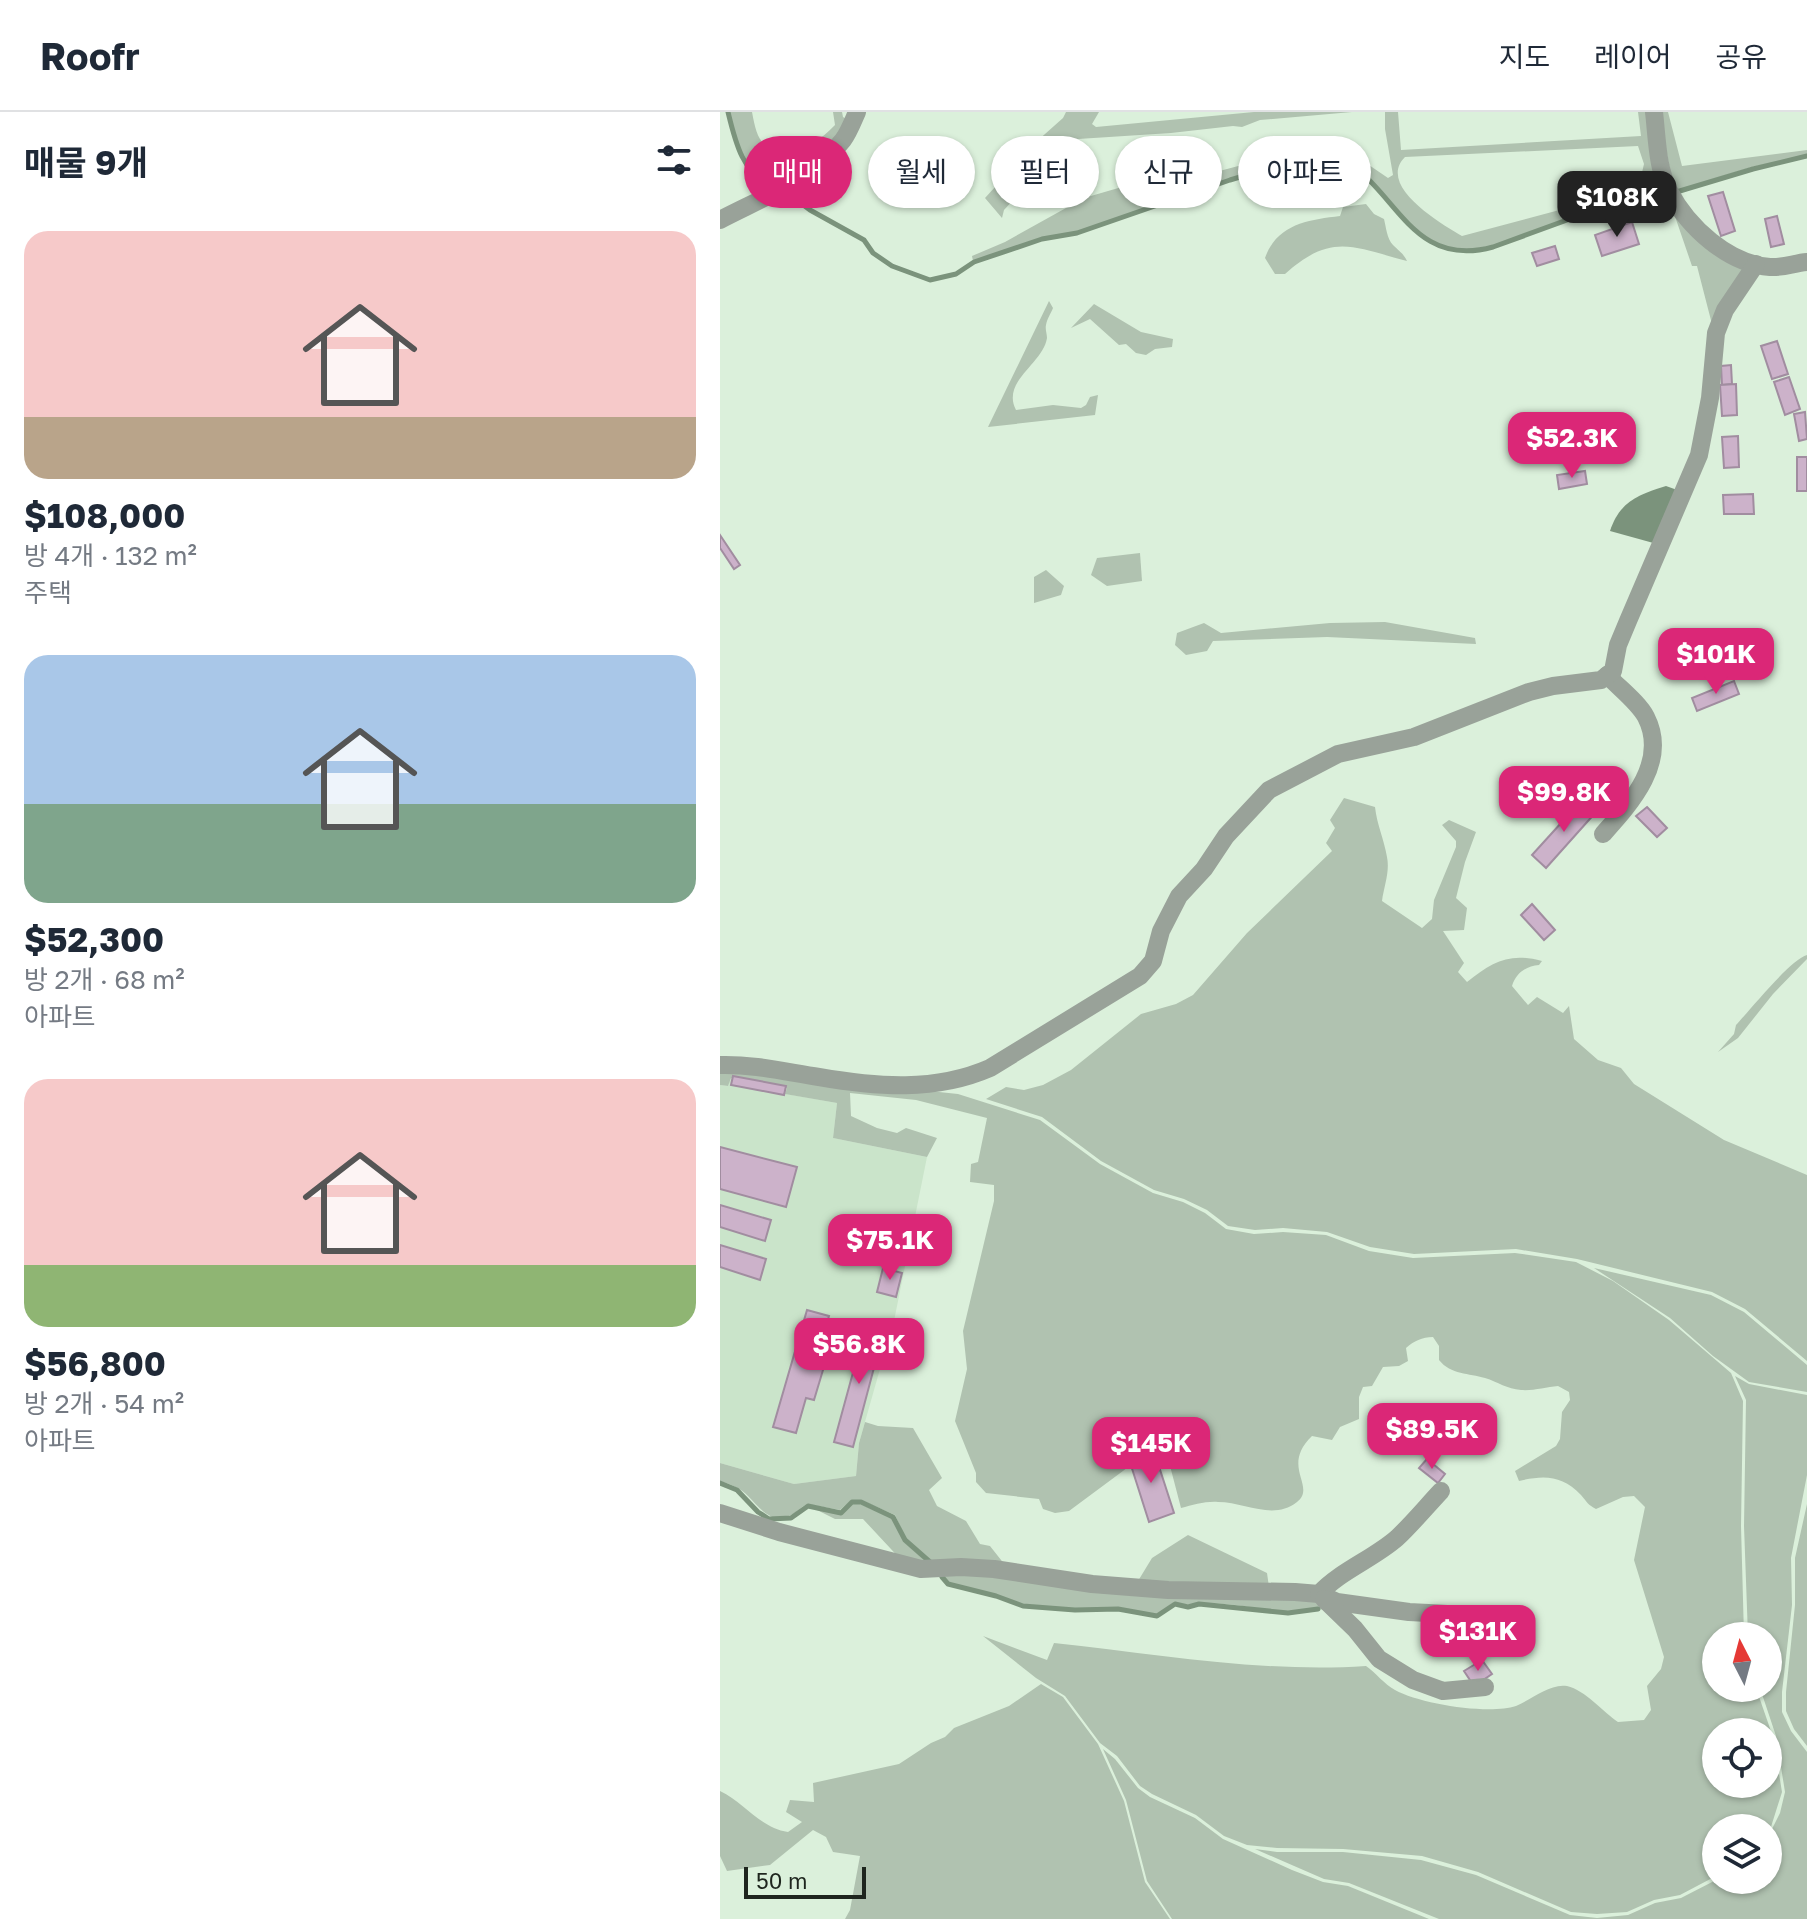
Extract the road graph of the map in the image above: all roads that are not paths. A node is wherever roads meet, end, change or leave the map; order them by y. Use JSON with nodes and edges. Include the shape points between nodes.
{"nodes":[{"id":1,"x":857,"y":112,"type":"edge"},
{"id":2,"x":1654,"y":112,"type":"edge"},
{"id":3,"x":720,"y":220,"type":"edge"},
{"id":4,"x":1807,"y":262,"type":"edge"},
{"id":5,"x":1756,"y":264,"type":"junction"},
{"id":6,"x":1607,"y":675,"type":"junction"},
{"id":7,"x":1603,"y":834,"type":"dead end"},
{"id":8,"x":720,"y":1065,"type":"edge"},
{"id":9,"x":1441,"y":1491,"type":"dead end"},
{"id":10,"x":720,"y":1513,"type":"edge"},
{"id":11,"x":1319,"y":1594,"type":"junction"},
{"id":12,"x":1466,"y":1615,"type":"dead end"},
{"id":13,"x":1485,"y":1687,"type":"dead end"}],
"edges":[{"from":1,"to":3,"type":"street","via":[[845,138],[827,158]]},
{"from":2,"to":5,"type":"street","via":[[1662,170],[1671,193],[1692,224],[1724,251]]},
{"from":4,"to":5,"type":"street"},
{"from":5,"to":6,"type":"street","via":[[1716,333],[1699,455]]},
{"from":6,"to":7,"type":"street","via":[[1646,716],[1653,744],[1644,783]]},
{"from":6,"to":8,"type":"street","via":[[1529,692],[1414,737],[1338,754],[1269,790],[1179,896],[1153,961],[1140,976],[965,1079],[916,1086]]},
{"from":9,"to":11,"type":"street","via":[[1397,1538]]},
{"from":10,"to":11,"type":"street","via":[[921,1569],[994,1569],[1168,1590]]},
{"from":11,"to":12,"type":"street","via":[[1337,1602]]},
{"from":11,"to":13,"type":"street","via":[[1379,1659],[1413,1680],[1443,1691]]}]}
